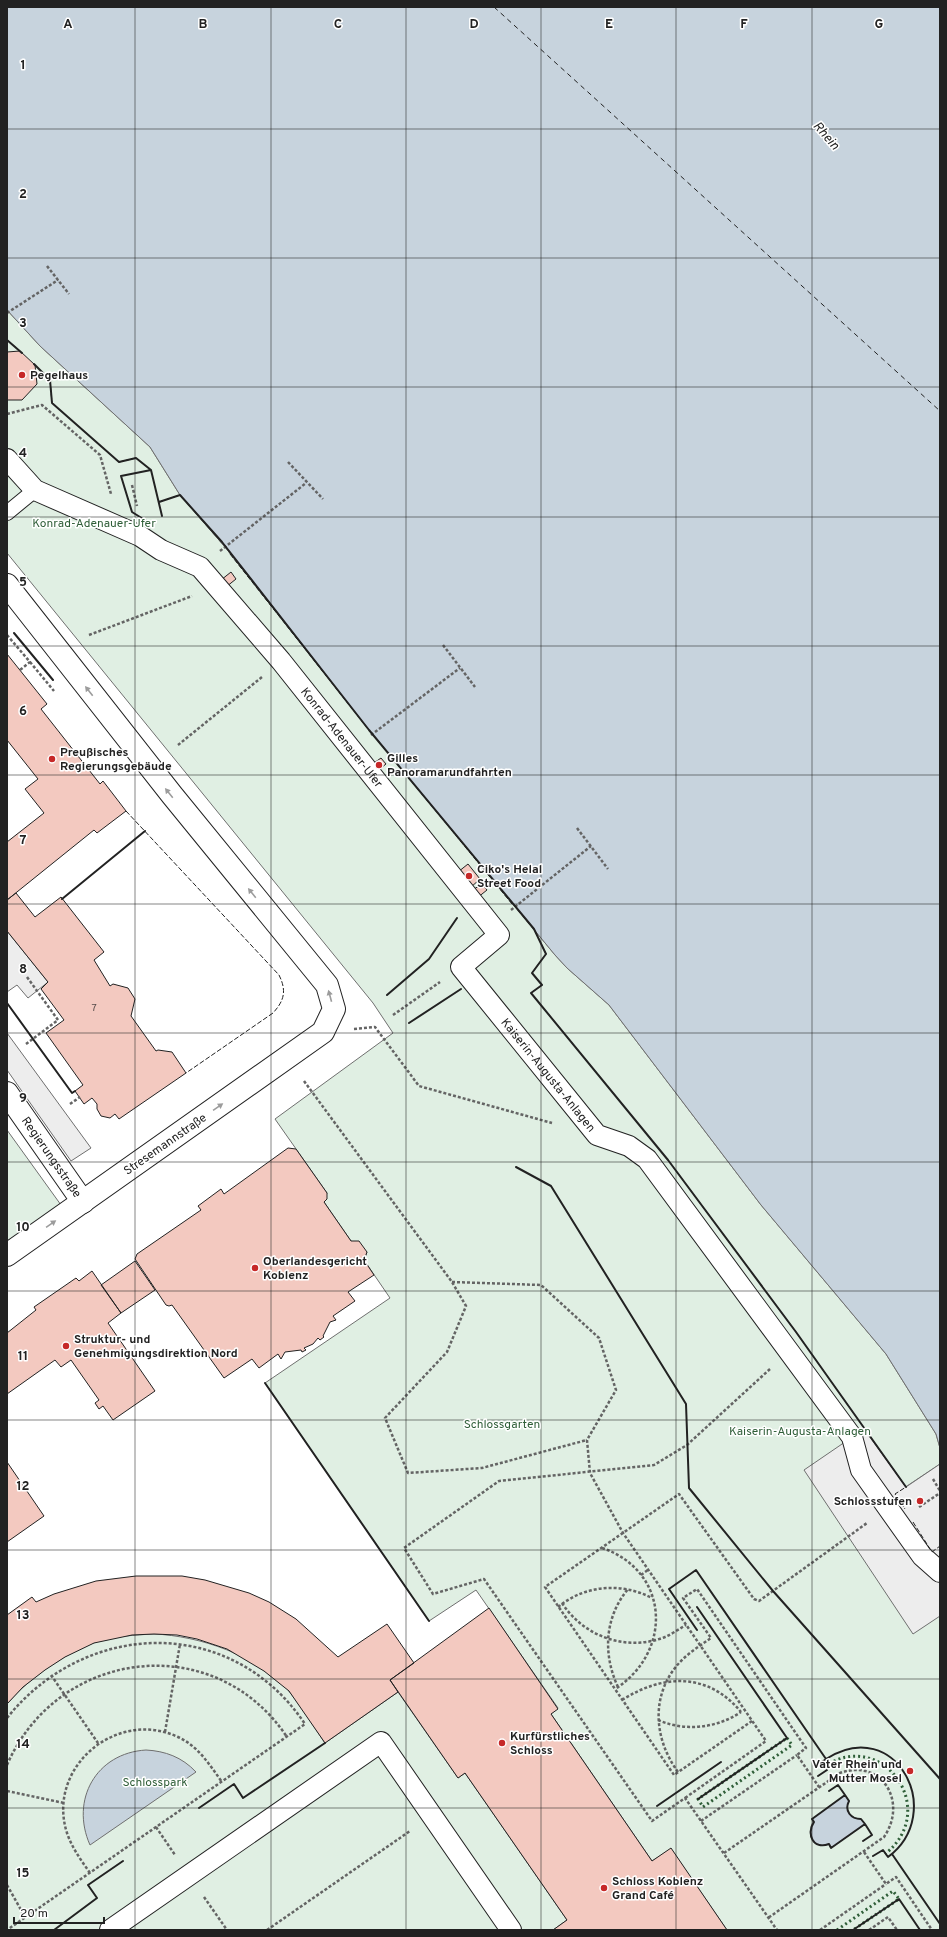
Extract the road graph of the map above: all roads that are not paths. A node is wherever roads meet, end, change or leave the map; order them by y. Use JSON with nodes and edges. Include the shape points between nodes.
{"nodes":[{"id":1,"x":7,"y":459,"type":"edge"},
{"id":2,"x":35,"y":490,"type":"junction"},
{"id":3,"x":7,"y":513,"type":"edge"},
{"id":4,"x":7,"y":585,"type":"edge"},
{"id":5,"x":461,"y":967,"type":"joint"},
{"id":6,"x":7,"y":1093,"type":"edge"},
{"id":7,"x":83,"y":1202,"type":"junction"},
{"id":8,"x":7,"y":1254,"type":"edge"},
{"id":9,"x":940,"y":1572,"type":"edge"},
{"id":10,"x":110,"y":1930,"type":"edge"},
{"id":11,"x":511,"y":1930,"type":"edge"}],
"edges":[{"from":1,"to":2,"type":"street","name":"Konrad-Adenauer-Ufer"},
{"from":2,"to":3,"type":"lane"},
{"from":2,"to":5,"type":"street","name":"Konrad-Adenauer-Ufer","via":[[140,536],[161,550],[200,567],[280,661],[499,935]]},
{"from":7,"to":4,"type":"street","name":"Stresemannstraße","one_way":true,"via":[[323,1032],[334,1009],[327,985],[172,795]]},
{"from":5,"to":9,"type":"street","name":"Kaiserin-Augusta-Anlagen","via":[[597,1135],[629,1146],[647,1159],[852,1437],[861,1470],[922,1556]]},
{"from":6,"to":7,"type":"street","name":"Regierungsstraße"},
{"from":8,"to":7,"type":"street","name":"Stresemannstraße","one_way":true},
{"from":10,"to":11,"type":"street","via":[[381,1742]]}]}
